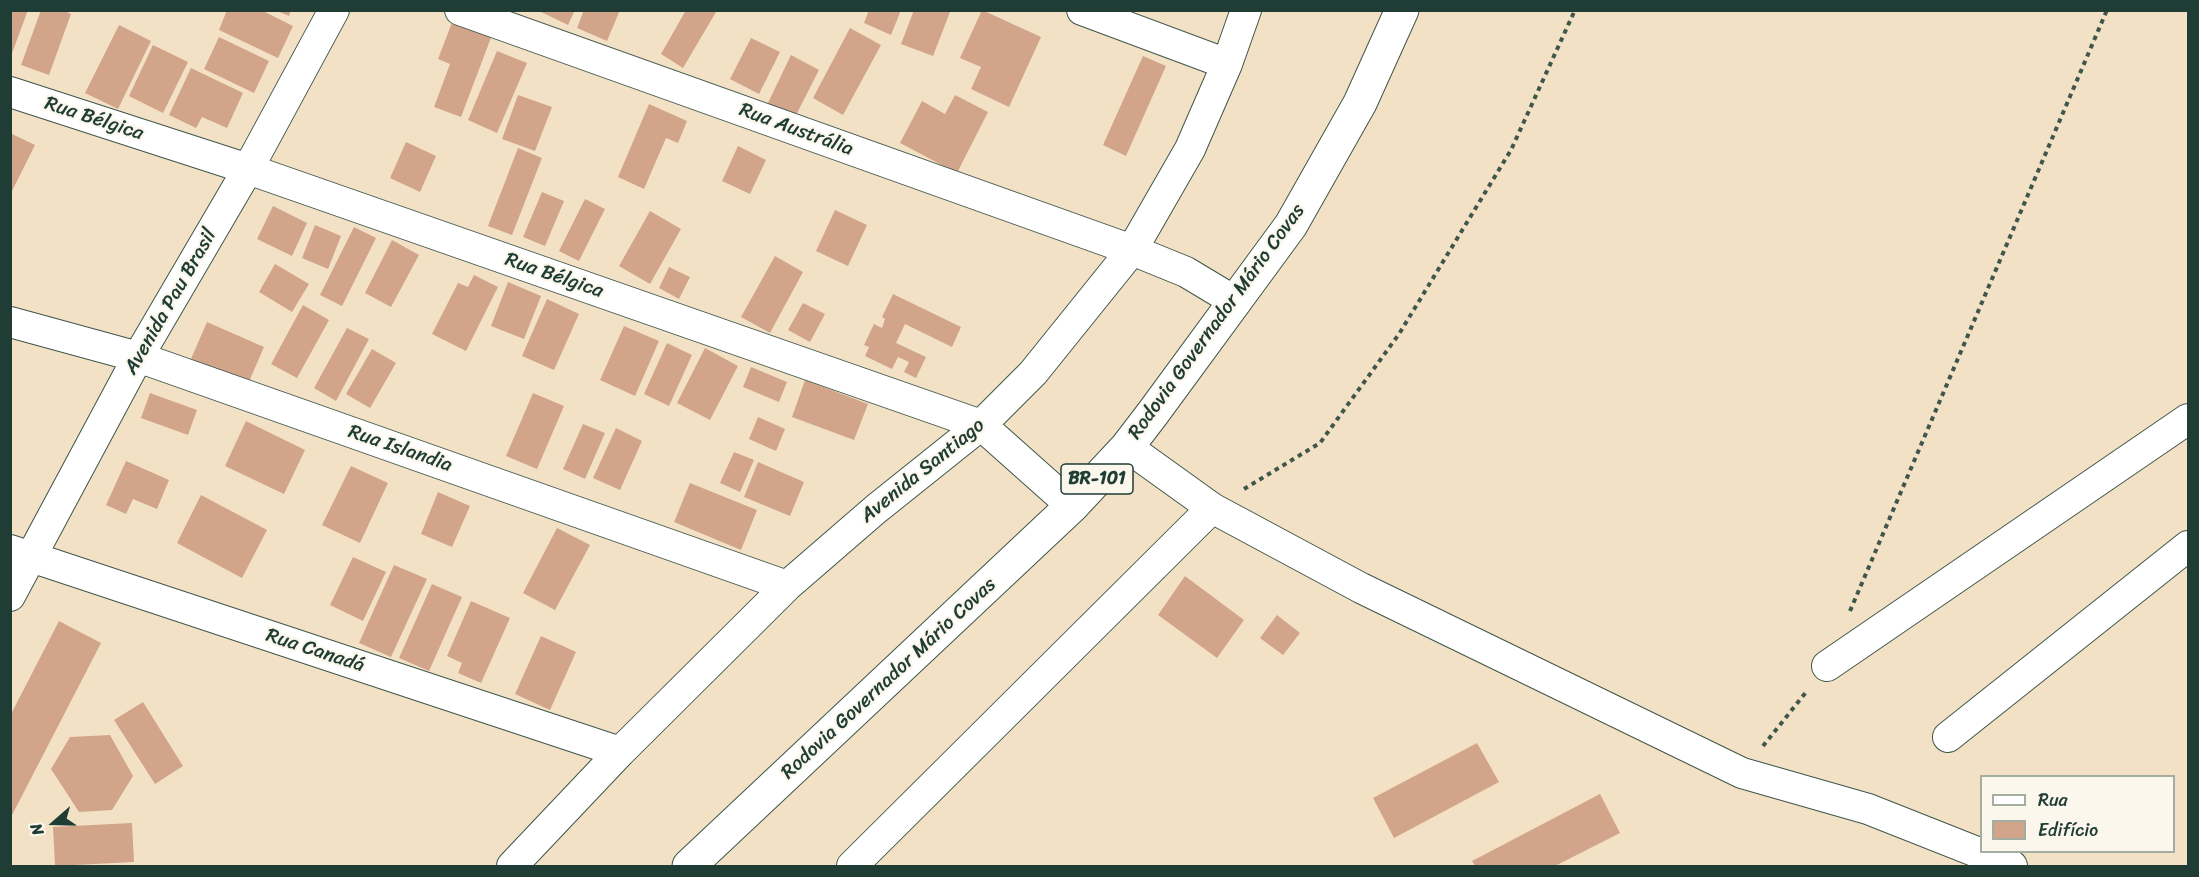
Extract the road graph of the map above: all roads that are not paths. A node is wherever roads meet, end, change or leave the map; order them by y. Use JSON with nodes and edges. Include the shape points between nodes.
{"nodes":[{"id":1,"x":334,"y":10,"type":"edge"},
{"id":2,"x":460,"y":10,"type":"edge"},
{"id":3,"x":1082,"y":10,"type":"edge"},
{"id":4,"x":1246,"y":10,"type":"edge"},
{"id":5,"x":1402,"y":10,"type":"edge"},
{"id":6,"x":1227,"y":64,"type":"junction"},
{"id":7,"x":10,"y":92,"type":"edge"},
{"id":8,"x":248,"y":169,"type":"junction"},
{"id":9,"x":1132,"y":250,"type":"junction"},
{"id":10,"x":1236,"y":302,"type":"junction"},
{"id":11,"x":10,"y":322,"type":"edge"},
{"id":12,"x":138,"y":357,"type":"junction"},
{"id":13,"x":2188,"y":419,"type":"edge"},
{"id":14,"x":981,"y":425,"type":"junction"},
{"id":15,"x":1127,"y":447,"type":"junction"},
{"id":16,"x":1072,"y":506,"type":"junction"},
{"id":17,"x":1212,"y":508,"type":"junction"},
{"id":18,"x":2188,"y":546,"type":"edge"},
{"id":19,"x":22,"y":554,"type":"edge"},
{"id":20,"x":787,"y":586,"type":"junction"},
{"id":21,"x":10,"y":596,"type":"edge"},
{"id":22,"x":1827,"y":666,"type":"road end"},
{"id":23,"x":1948,"y":737,"type":"dead end"},
{"id":24,"x":620,"y":752,"type":"junction"},
{"id":25,"x":512,"y":867,"type":"edge"},
{"id":26,"x":689,"y":867,"type":"edge"},
{"id":27,"x":852,"y":867,"type":"edge"},
{"id":28,"x":2012,"y":867,"type":"edge"}],
"edges":[{"from":1,"to":8,"type":"street","name":"Avenida Pau Brasil"},
{"from":2,"to":9,"type":"street","name":"Rua Austrália"},
{"from":3,"to":6,"type":"street"},
{"from":4,"to":6,"type":"street","name":"Avenida Santiago"},
{"from":5,"to":10,"type":"highway","name":"Rodovia Governador Mário Covas","number":"BR-101","via":[[1360,103],[1291,225]]},
{"from":6,"to":9,"type":"street","name":"Avenida Santiago","via":[[1190,149]]},
{"from":7,"to":8,"type":"street","name":"Rua Bélgica"},
{"from":8,"to":12,"type":"street","name":"Avenida Pau Brasil"},
{"from":8,"to":14,"type":"street","name":"Rua Bélgica"},
{"from":9,"to":10,"type":"street","name":"Rua Austrália","via":[[1186,272]]},
{"from":9,"to":14,"type":"street","name":"Avenida Santiago","via":[[1033,373]]},
{"from":10,"to":15,"type":"highway","name":"Rodovia Governador Mário Covas","number":"BR-101"},
{"from":11,"to":12,"type":"street","name":"Rua Islandia"},
{"from":12,"to":19,"type":"street","name":"Avenida Pau Brasil"},
{"from":12,"to":20,"type":"street","name":"Rua Islandia"},
{"from":13,"to":22,"type":"street"},
{"from":14,"to":16,"type":"street","name":"Rua Bélgica"},
{"from":14,"to":20,"type":"street","name":"Avenida Santiago","via":[[876,508]]},
{"from":15,"to":16,"type":"highway","name":"Rodovia Governador Mário Covas","number":"BR-101"},
{"from":15,"to":17,"type":"street"},
{"from":16,"to":26,"type":"highway","name":"Rodovia Governador Mário Covas","number":"BR-101"},
{"from":17,"to":27,"type":"street"},
{"from":17,"to":28,"type":"street","via":[[1361,588],[1742,774],[1868,808]]},
{"from":18,"to":23,"type":"street"},
{"from":19,"to":21,"type":"street","name":"Avenida Pau Brasil"},
{"from":19,"to":24,"type":"street","name":"Rua Canadá"},
{"from":20,"to":24,"type":"street","name":"Avenida Santiago"},
{"from":24,"to":25,"type":"street","name":"Avenida Santiago"}]}
